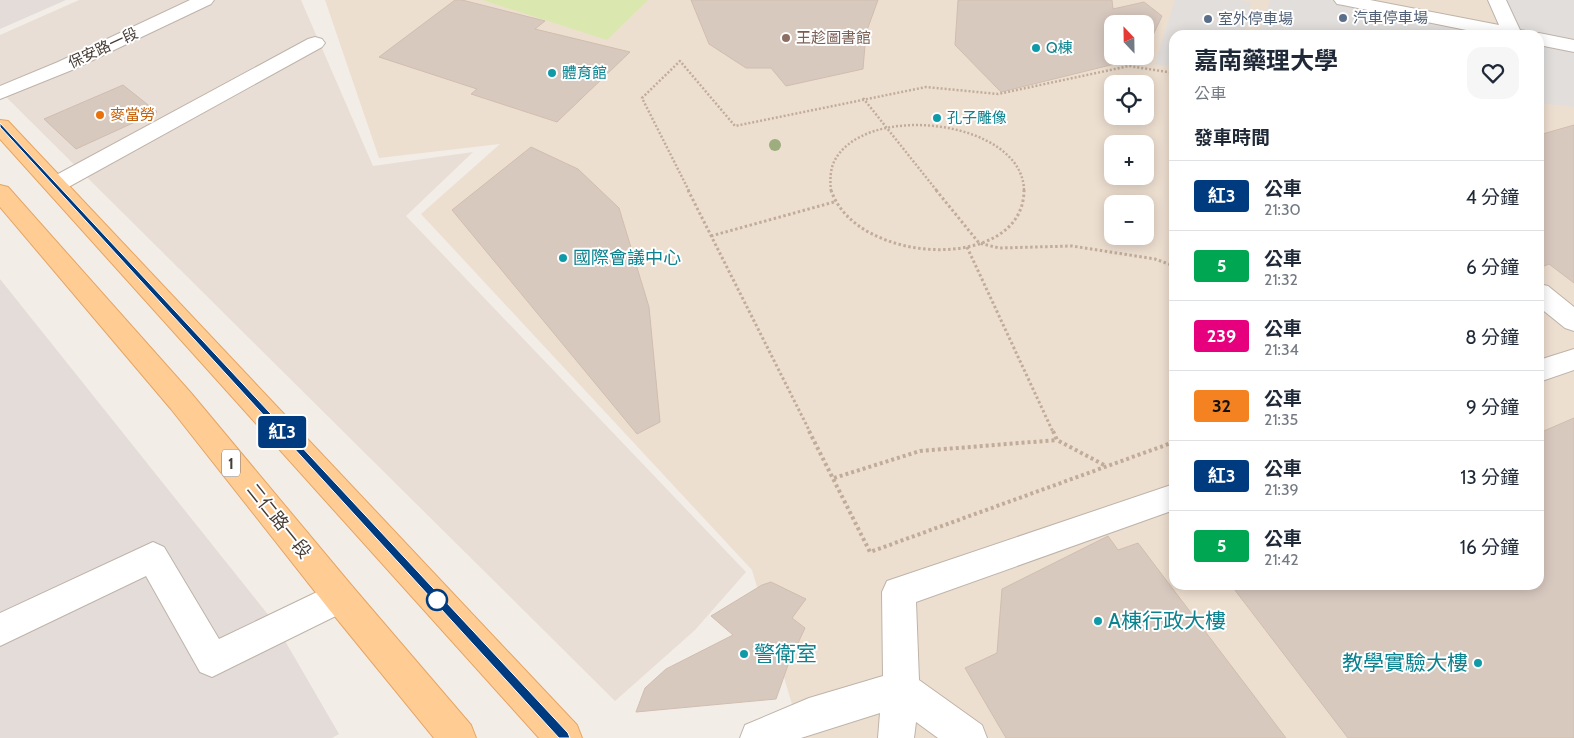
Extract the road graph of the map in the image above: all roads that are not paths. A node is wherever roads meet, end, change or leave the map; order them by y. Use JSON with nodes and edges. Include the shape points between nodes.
{"nodes":[{"id":1,"x":206,"y":0,"type":"edge"},
{"id":2,"x":1343,"y":0,"type":"edge"},
{"id":3,"x":1497,"y":0,"type":"edge"},
{"id":4,"x":1495,"y":30,"type":"edge"},
{"id":5,"x":1513,"y":30,"type":"edge"},
{"id":6,"x":1544,"y":40,"type":"edge"},
{"id":7,"x":315,"y":43,"type":"dead end"},
{"id":8,"x":1574,"y":46,"type":"edge"},
{"id":9,"x":0,"y":93,"type":"edge"},
{"id":10,"x":0,"y":126,"type":"edge"},
{"id":11,"x":55,"y":185,"type":"junction"},
{"id":12,"x":0,"y":192,"type":"edge"},
{"id":13,"x":1544,"y":298,"type":"edge"},
{"id":14,"x":1574,"y":321,"type":"edge"},
{"id":15,"x":1574,"y":359,"type":"edge"},
{"id":16,"x":1544,"y":369,"type":"edge"},
{"id":17,"x":1169,"y":499,"type":"edge"},
{"id":18,"x":340,"y":597,"type":"junction"},
{"id":19,"x":0,"y":630,"type":"edge"},
{"id":20,"x":901,"y":689,"type":"junction"},
{"id":21,"x":458,"y":738,"type":"edge"},
{"id":22,"x":564,"y":738,"type":"edge"},
{"id":23,"x":758,"y":738,"type":"edge"},
{"id":24,"x":896,"y":738,"type":"edge"},
{"id":25,"x":969,"y":738,"type":"edge"}],
"edges":[{"from":1,"to":9,"type":"street","name":"保安路一段"},
{"from":2,"to":4,"type":"street"},
{"from":3,"to":5,"type":"street"},
{"from":6,"to":8,"type":"street"},
{"from":7,"to":11,"type":"street"},
{"from":10,"to":11,"type":"main road"},
{"from":11,"to":22,"type":"main road"},
{"from":12,"to":18,"type":"main road","name":"二仁路一段","number":"1","via":[[181,401]]},
{"from":13,"to":14,"type":"street"},
{"from":15,"to":16,"type":"street"},
{"from":17,"to":20,"type":"street","via":[[899,592]]},
{"from":18,"to":19,"type":"street","via":[[212,660],[153,557]]},
{"from":18,"to":21,"type":"main road","name":"二仁路一段","number":"1"},
{"from":20,"to":23,"type":"street","via":[[809,716]]},
{"from":20,"to":24,"type":"street"},
{"from":20,"to":25,"type":"street"}]}
